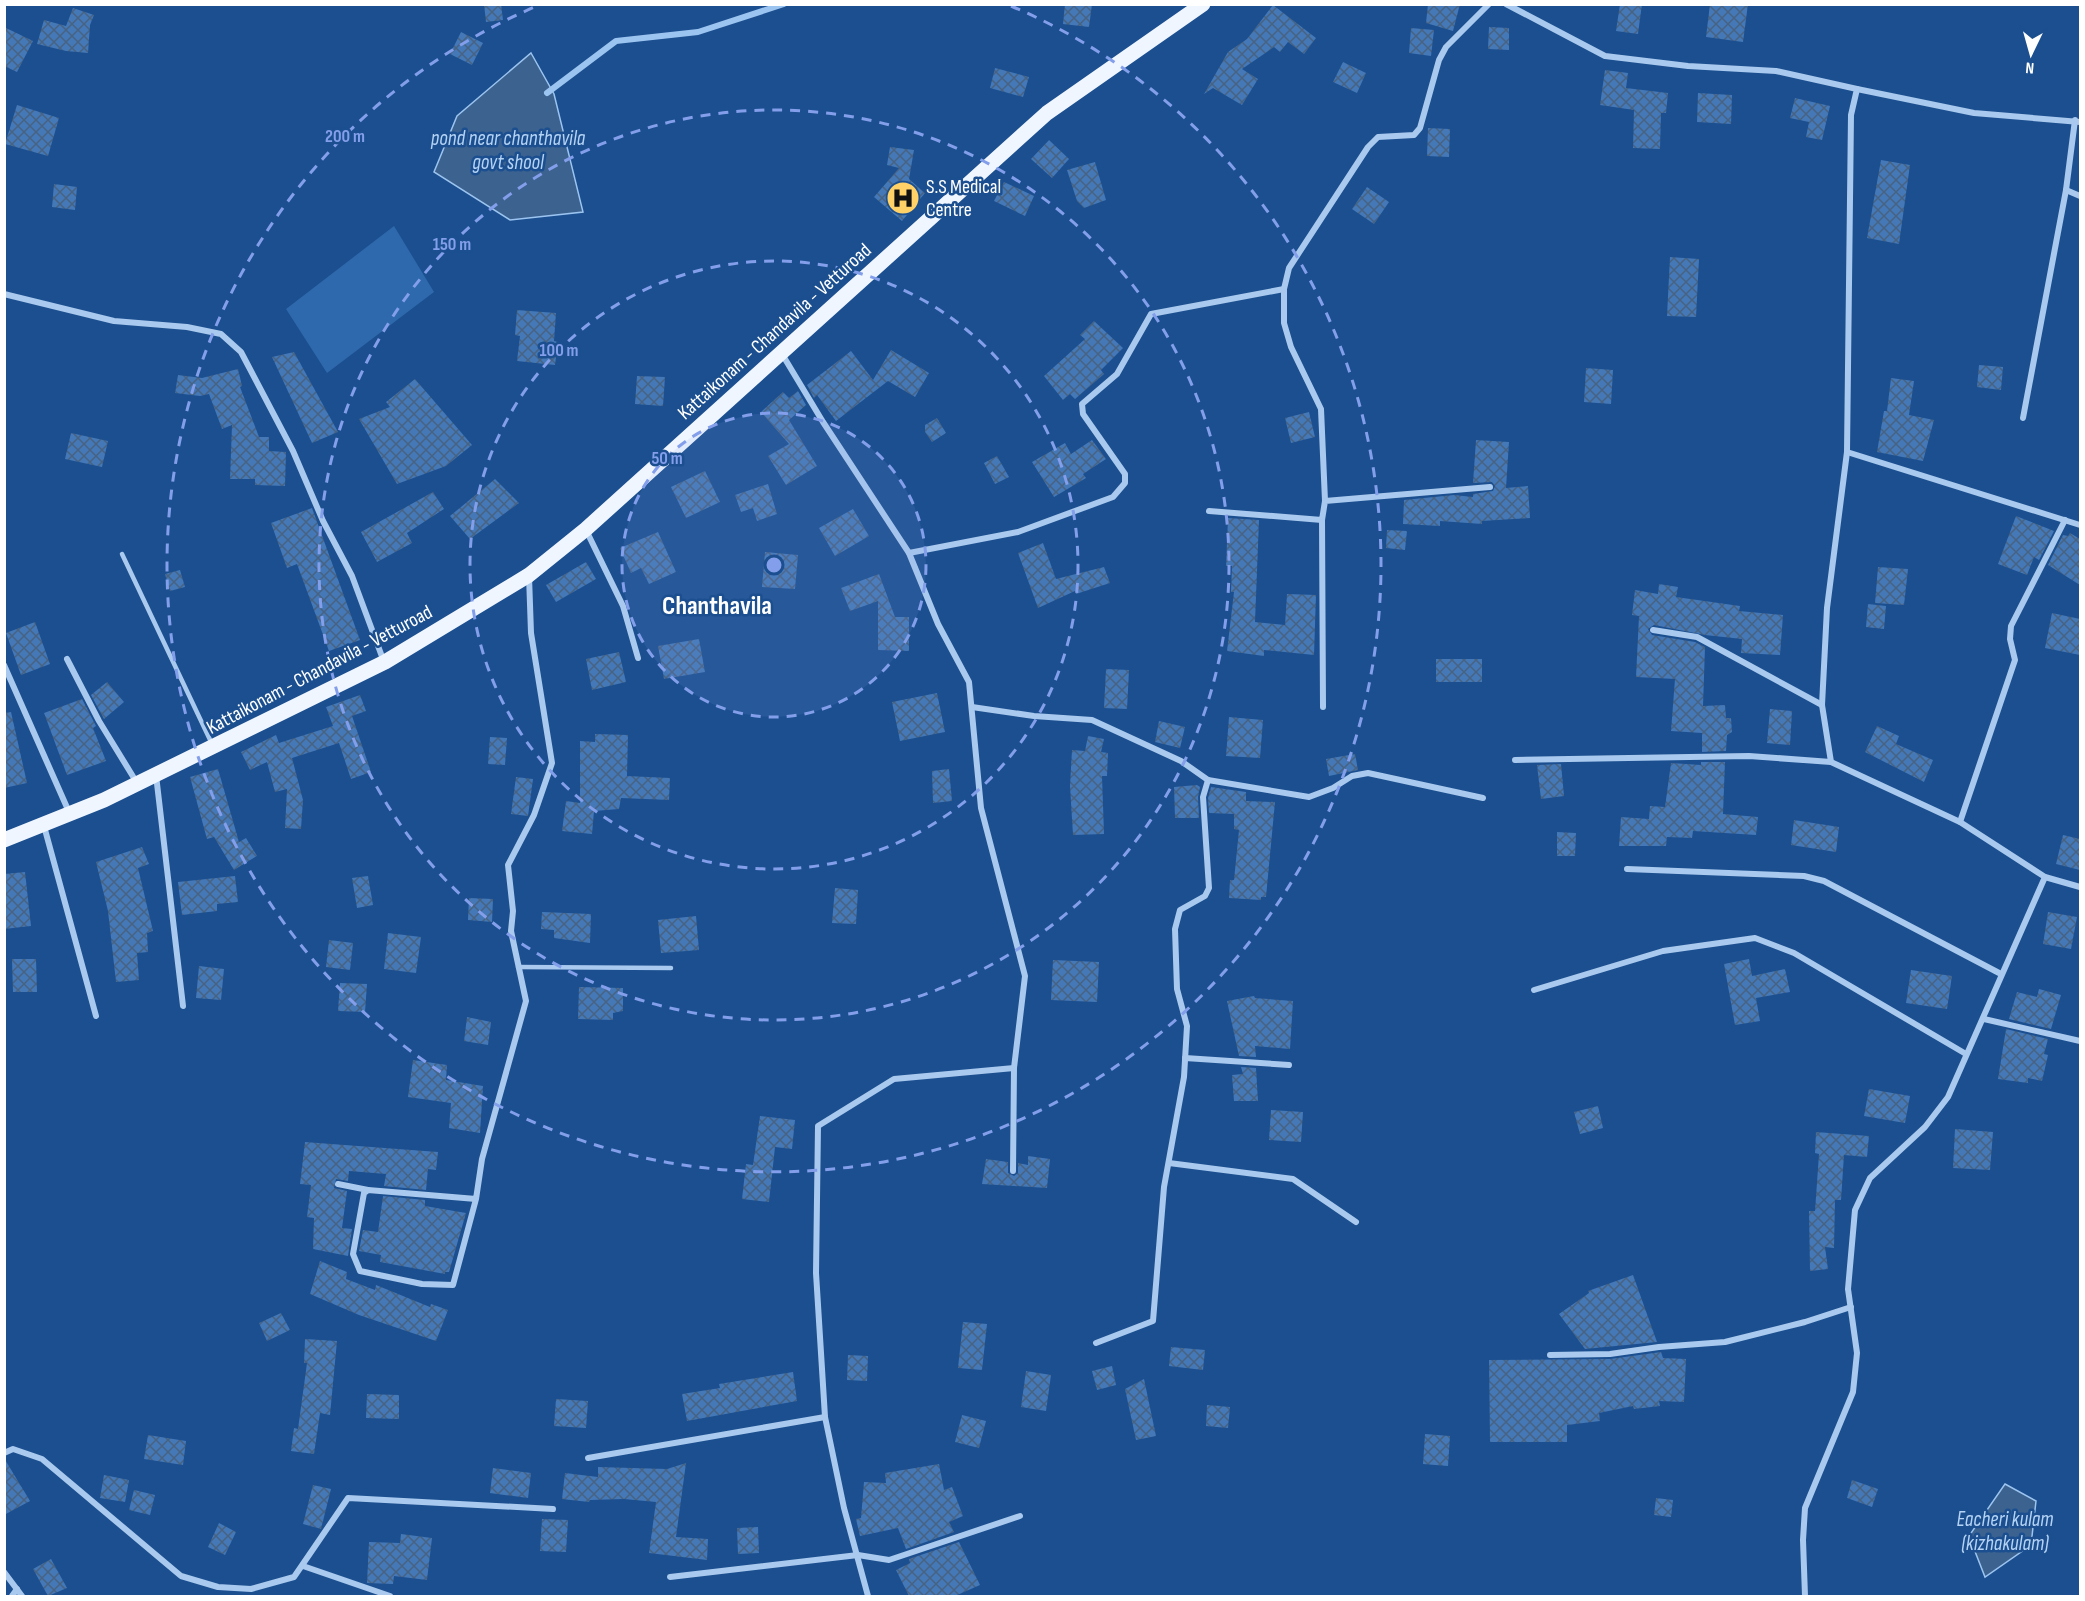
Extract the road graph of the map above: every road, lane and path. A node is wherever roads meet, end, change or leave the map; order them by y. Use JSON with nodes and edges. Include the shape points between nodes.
{"nodes":[{"id":1,"x":1203,"y":4,"type":"edge"},
{"id":2,"x":1489,"y":4,"type":"edge"},
{"id":3,"x":1506,"y":4,"type":"edge"},
{"id":4,"x":1857,"y":90,"type":"junction"},
{"id":5,"x":2078,"y":121,"type":"edge"},
{"id":6,"x":2066,"y":190,"type":"junction"},
{"id":7,"x":2080,"y":196,"type":"edge"},
{"id":8,"x":1284,"y":289,"type":"junction"},
{"id":9,"x":4,"y":294,"type":"edge"},
{"id":10,"x":782,"y":354,"type":"junction"},
{"id":11,"x":2023,"y":418,"type":"dead end"},
{"id":12,"x":1847,"y":452,"type":"junction"},
{"id":13,"x":1490,"y":487,"type":"dead end"},
{"id":14,"x":1325,"y":501,"type":"junction"},
{"id":15,"x":1209,"y":512,"type":"dead end"},
{"id":16,"x":1322,"y":520,"type":"junction"},
{"id":17,"x":2065,"y":520,"type":"junction"},
{"id":18,"x":2080,"y":525,"type":"edge"},
{"id":19,"x":586,"y":529,"type":"junction"},
{"id":20,"x":909,"y":553,"type":"junction"},
{"id":21,"x":122,"y":554,"type":"dead end"},
{"id":22,"x":529,"y":575,"type":"junction"},
{"id":23,"x":1653,"y":630,"type":"dead end"},
{"id":24,"x":638,"y":658,"type":"dead end"},
{"id":25,"x":67,"y":659,"type":"dead end"},
{"id":26,"x":385,"y":662,"type":"junction"},
{"id":27,"x":4,"y":665,"type":"edge"},
{"id":28,"x":1822,"y":705,"type":"junction"},
{"id":29,"x":972,"y":707,"type":"junction"},
{"id":30,"x":1323,"y":707,"type":"dead end"},
{"id":31,"x":213,"y":748,"type":"junction"},
{"id":32,"x":1515,"y":760,"type":"dead end"},
{"id":33,"x":1831,"y":762,"type":"junction"},
{"id":34,"x":156,"y":775,"type":"junction"},
{"id":35,"x":1208,"y":780,"type":"junction"},
{"id":36,"x":138,"y":784,"type":"junction"},
{"id":37,"x":1484,"y":798,"type":"dead end"},
{"id":38,"x":69,"y":813,"type":"junction"},
{"id":39,"x":1960,"y":822,"type":"junction"},
{"id":40,"x":44,"y":823,"type":"junction"},
{"id":41,"x":4,"y":840,"type":"edge"},
{"id":42,"x":1627,"y":869,"type":"dead end"},
{"id":43,"x":2045,"y":877,"type":"junction"},
{"id":44,"x":2080,"y":887,"type":"edge"},
{"id":45,"x":518,"y":967,"type":"junction"},
{"id":46,"x":670,"y":968,"type":"dead end"},
{"id":47,"x":2001,"y":974,"type":"junction"},
{"id":48,"x":1534,"y":990,"type":"dead end"},
{"id":49,"x":183,"y":1006,"type":"dead end"},
{"id":50,"x":96,"y":1016,"type":"dead end"},
{"id":51,"x":1984,"y":1019,"type":"junction"},
{"id":52,"x":2080,"y":1041,"type":"edge"},
{"id":53,"x":1966,"y":1054,"type":"junction"},
{"id":54,"x":1185,"y":1058,"type":"junction"},
{"id":55,"x":1289,"y":1065,"type":"dead end"},
{"id":56,"x":1014,"y":1068,"type":"junction"},
{"id":57,"x":1169,"y":1163,"type":"junction"},
{"id":58,"x":1013,"y":1171,"type":"dead end"},
{"id":59,"x":338,"y":1184,"type":"dead end"},
{"id":60,"x":368,"y":1190,"type":"junction"},
{"id":61,"x":476,"y":1199,"type":"junction"},
{"id":62,"x":1356,"y":1222,"type":"dead end"},
{"id":63,"x":1851,"y":1307,"type":"junction"},
{"id":64,"x":1096,"y":1343,"type":"dead end"},
{"id":65,"x":1550,"y":1354,"type":"dead end"},
{"id":66,"x":825,"y":1418,"type":"junction"},
{"id":67,"x":4,"y":1453,"type":"edge"},
{"id":68,"x":588,"y":1458,"type":"dead end"},
{"id":69,"x":553,"y":1509,"type":"dead end"},
{"id":70,"x":1020,"y":1516,"type":"dead end"},
{"id":71,"x":858,"y":1555,"type":"junction"},
{"id":72,"x":303,"y":1566,"type":"junction"},
{"id":73,"x":4,"y":1572,"type":"edge"},
{"id":74,"x":670,"y":1577,"type":"dead end"},
{"id":75,"x":17,"y":1589,"type":"junction"},
{"id":76,"x":12,"y":1596,"type":"edge"},
{"id":77,"x":22,"y":1596,"type":"edge"},
{"id":78,"x":390,"y":1596,"type":"edge"},
{"id":79,"x":868,"y":1596,"type":"edge"},
{"id":80,"x":1805,"y":1596,"type":"edge"}],
"edges":[{"from":1,"to":10,"type":"main road","name":"Kattaikonam - Chandavila - Vetturoad","via":[[1047,113]]},
{"from":2,"to":8,"type":"street","via":[[1443,53],[1420,128],[1414,135],[1378,137],[1368,147],[1289,268]]},
{"from":3,"to":4,"type":"street","via":[[1605,56],[1776,71]]},
{"from":4,"to":5,"type":"street","via":[[1974,113]]},
{"from":4,"to":12,"type":"street","via":[[1851,115]]},
{"from":5,"to":6,"type":"street"},
{"from":6,"to":7,"type":"street"},
{"from":6,"to":11,"type":"street"},
{"from":8,"to":14,"type":"street","via":[[1284,323],[1291,347],[1321,409]]},
{"from":8,"to":20,"type":"street","via":[[1151,314],[1117,374],[1082,404],[1083,414],[1125,474],[1125,483],[1113,497],[1018,532]]},
{"from":9,"to":26,"type":"street","via":[[114,321],[221,334],[241,352],[352,576]]},
{"from":10,"to":19,"type":"main road","name":"Kattaikonam - Chandavila - Vetturoad"},
{"from":10,"to":20,"type":"street"},
{"from":12,"to":17,"type":"street"},
{"from":12,"to":28,"type":"street","via":[[1827,608]]},
{"from":13,"to":14,"type":"street"},
{"from":14,"to":16,"type":"street"},
{"from":15,"to":16,"type":"street"},
{"from":16,"to":30,"type":"street"},
{"from":17,"to":18,"type":"street"},
{"from":17,"to":39,"type":"street","via":[[2011,626],[2015,660]]},
{"from":19,"to":22,"type":"main road","name":"Kattaikonam - Chandavila - Vetturoad"},
{"from":19,"to":24,"type":"street","via":[[623,606]]},
{"from":20,"to":29,"type":"street","via":[[938,624],[969,682]]},
{"from":21,"to":31,"type":"lane"},
{"from":22,"to":26,"type":"main road","name":"Kattaikonam - Chandavila - Vetturoad"},
{"from":22,"to":45,"type":"street","via":[[531,633],[552,763],[534,815],[508,865],[511,931]]},
{"from":23,"to":28,"type":"street","via":[[1697,637]]},
{"from":25,"to":36,"type":"street"},
{"from":26,"to":31,"type":"main road","name":"Kattaikonam - Chandavila - Vetturoad"},
{"from":27,"to":38,"type":"street"},
{"from":28,"to":33,"type":"street"},
{"from":29,"to":35,"type":"street","via":[[1092,720],[1181,761]]},
{"from":29,"to":56,"type":"street","via":[[981,808],[1025,976]]},
{"from":31,"to":34,"type":"main road","name":"Kattaikonam - Chandavila - Vetturoad"},
{"from":32,"to":33,"type":"street","via":[[1749,756]]},
{"from":33,"to":39,"type":"street"},
{"from":34,"to":36,"type":"main road","name":"Kattaikonam - Chandavila - Vetturoad"},
{"from":34,"to":49,"type":"street"},
{"from":35,"to":37,"type":"street","via":[[1309,797],[1352,776],[1368,773]]},
{"from":35,"to":54,"type":"street","via":[[1203,797],[1209,888],[1205,896],[1180,910],[1175,929],[1177,988],[1187,1026]]},
{"from":36,"to":38,"type":"main road","name":"Kattaikonam - Chandavila - Vetturoad"},
{"from":38,"to":40,"type":"main road","name":"Kattaikonam - Chandavila - Vetturoad"},
{"from":39,"to":43,"type":"street"},
{"from":40,"to":41,"type":"main road","name":"Kattaikonam - Chandavila - Vetturoad"},
{"from":40,"to":50,"type":"street"},
{"from":42,"to":47,"type":"street","via":[[1804,876],[1824,881]]},
{"from":43,"to":44,"type":"street"},
{"from":43,"to":47,"type":"street"},
{"from":45,"to":46,"type":"lane"},
{"from":45,"to":61,"type":"street","via":[[526,1001],[482,1159]]},
{"from":47,"to":51,"type":"street"},
{"from":48,"to":53,"type":"street","via":[[1663,951],[1755,938],[1794,954]]},
{"from":51,"to":52,"type":"street"},
{"from":51,"to":53,"type":"street"},
{"from":53,"to":63,"type":"street","via":[[1948,1097],[1925,1127],[1870,1178],[1855,1210],[1848,1288]]},
{"from":54,"to":55,"type":"street"},
{"from":54,"to":57,"type":"street"},
{"from":56,"to":58,"type":"street"},
{"from":56,"to":66,"type":"street","via":[[894,1079],[818,1126],[816,1273]]},
{"from":57,"to":62,"type":"street","via":[[1293,1179]]},
{"from":57,"to":64,"type":"street","via":[[1153,1322]]},
{"from":59,"to":60,"type":"street"},
{"from":60,"to":61,"type":"street"},
{"from":60,"to":61,"type":"street","via":[[364,1193],[353,1254],[360,1270],[422,1284],[453,1285]]},
{"from":63,"to":65,"type":"street","via":[[1725,1342],[1610,1354]]},
{"from":63,"to":80,"type":"street","via":[[1857,1353],[1853,1392],[1805,1508]]},
{"from":66,"to":68,"type":"street"},
{"from":66,"to":71,"type":"street"},
{"from":67,"to":72,"type":"street","via":[[13,1449],[42,1459],[181,1576],[218,1587],[251,1589],[294,1577]]},
{"from":69,"to":72,"type":"street","via":[[348,1498]]},
{"from":70,"to":71,"type":"street","via":[[889,1560]]},
{"from":71,"to":74,"type":"street"},
{"from":71,"to":79,"type":"street"},
{"from":72,"to":78,"type":"street"},
{"from":73,"to":75,"type":"street"},
{"from":75,"to":76,"type":"street"},
{"from":75,"to":77,"type":"street"}]}
